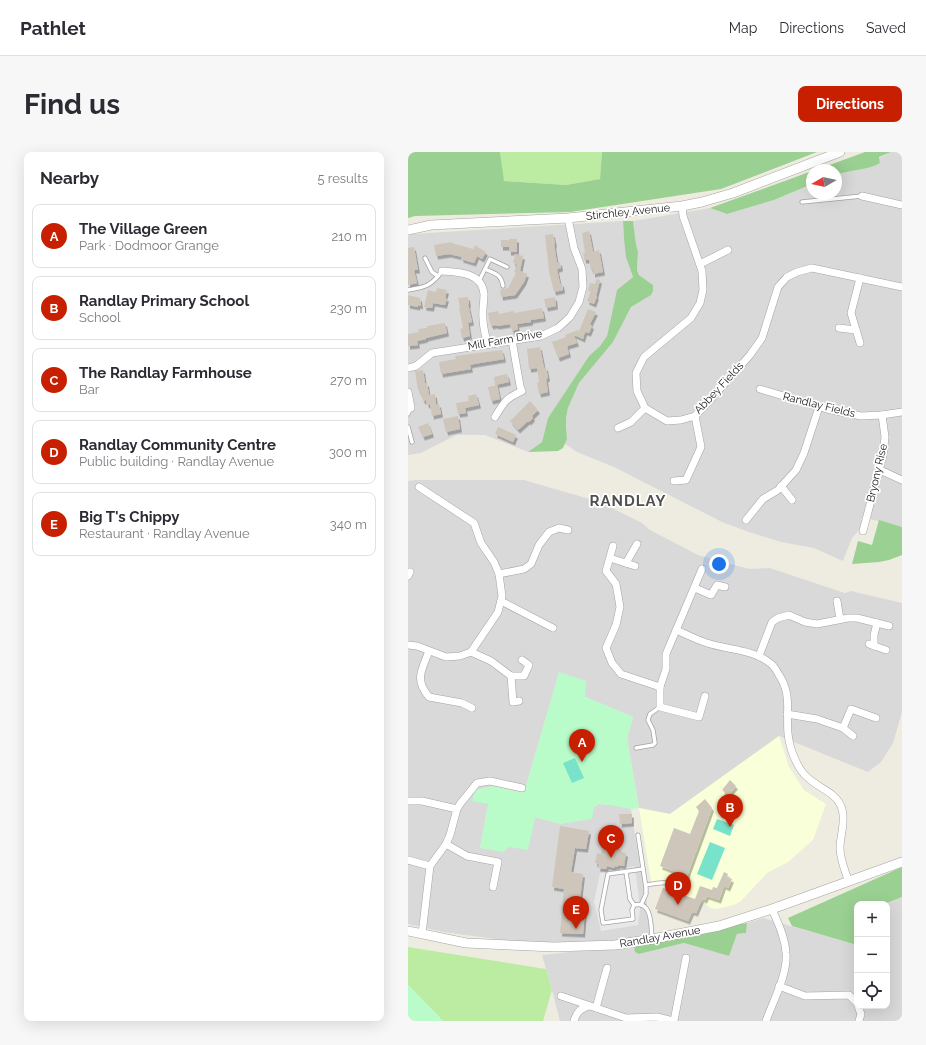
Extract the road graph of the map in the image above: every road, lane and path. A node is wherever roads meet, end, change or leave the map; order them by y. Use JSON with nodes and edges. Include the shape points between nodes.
{"nodes":[{"id":1,"x":840,"y":152,"type":"edge"},
{"id":2,"x":862,"y":196,"type":"joint"},
{"id":3,"x":802,"y":202,"type":"dead end"},
{"id":4,"x":902,"y":205,"type":"edge"},
{"id":5,"x":682,"y":206,"type":"junction"},
{"id":6,"x":568,"y":218,"type":"junction"},
{"id":7,"x":408,"y":230,"type":"edge"},
{"id":8,"x":728,"y":250,"type":"dead end"},
{"id":9,"x":425,"y":258,"type":"dead end"},
{"id":10,"x":700,"y":264,"type":"junction"},
{"id":11,"x":507,"y":267,"type":"dead end"},
{"id":12,"x":485,"y":269,"type":"junction"},
{"id":13,"x":440,"y":274,"type":"junction"},
{"id":14,"x":860,"y":278,"type":"junction"},
{"id":15,"x":478,"y":282,"type":"junction"},
{"id":16,"x":503,"y":286,"type":"dead end"},
{"id":17,"x":902,"y":287,"type":"edge"},
{"id":18,"x":408,"y":290,"type":"edge"},
{"id":19,"x":838,"y":328,"type":"dead end"},
{"id":20,"x":856,"y":330,"type":"junction"},
{"id":21,"x":512,"y":340,"type":"junction"},
{"id":22,"x":487,"y":344,"type":"junction"},
{"id":23,"x":860,"y":344,"type":"dead end"},
{"id":24,"x":408,"y":368,"type":"edge"},
{"id":25,"x":760,"y":389,"type":"dead end"},
{"id":26,"x":408,"y":392,"type":"edge"},
{"id":27,"x":819,"y":407,"type":"junction"},
{"id":28,"x":645,"y":408,"type":"junction"},
{"id":29,"x":409,"y":411,"type":"edge"},
{"id":30,"x":902,"y":412,"type":"edge"},
{"id":31,"x":882,"y":415,"type":"junction"},
{"id":32,"x":694,"y":416,"type":"junction"},
{"id":33,"x":495,"y":417,"type":"dead end"},
{"id":34,"x":408,"y":427,"type":"edge"},
{"id":35,"x":618,"y":428,"type":"dead end"},
{"id":36,"x":412,"y":442,"type":"dead end"},
{"id":37,"x":880,"y":470,"type":"junction"},
{"id":38,"x":902,"y":480,"type":"edge"},
{"id":39,"x":674,"y":482,"type":"dead end"},
{"id":40,"x":781,"y":486,"type":"junction"},
{"id":41,"x":419,"y":487,"type":"dead end"},
{"id":42,"x":792,"y":500,"type":"dead end"},
{"id":43,"x":746,"y":520,"type":"dead end"},
{"id":44,"x":568,"y":530,"type":"dead end"},
{"id":45,"x":864,"y":531,"type":"dead end"},
{"id":46,"x":637,"y":544,"type":"dead end"},
{"id":47,"x":613,"y":546,"type":"dead end"},
{"id":48,"x":610,"y":558,"type":"junction"},
{"id":49,"x":626,"y":563,"type":"junction"},
{"id":50,"x":635,"y":566,"type":"dead end"},
{"id":51,"x":702,"y":570,"type":"dead end"},
{"id":52,"x":499,"y":574,"type":"junction"},
{"id":53,"x":725,"y":587,"type":"dead end"},
{"id":54,"x":695,"y":588,"type":"junction"},
{"id":55,"x":501,"y":601,"type":"junction"},
{"id":56,"x":837,"y":601,"type":"dead end"},
{"id":57,"x":840,"y":619,"type":"junction"},
{"id":58,"x":877,"y":623,"type":"junction"},
{"id":59,"x":888,"y":626,"type":"dead end"},
{"id":60,"x":553,"y":628,"type":"dead end"},
{"id":61,"x":676,"y":630,"type":"junction"},
{"id":62,"x":408,"y":645,"type":"edge"},
{"id":63,"x":886,"y":650,"type":"dead end"},
{"id":64,"x":429,"y":651,"type":"junction"},
{"id":65,"x":472,"y":652,"type":"junction"},
{"id":66,"x":758,"y":656,"type":"junction"},
{"id":67,"x":522,"y":660,"type":"dead end"},
{"id":68,"x":511,"y":676,"type":"junction"},
{"id":69,"x":660,"y":687,"type":"junction"},
{"id":70,"x":705,"y":696,"type":"dead end"},
{"id":71,"x":519,"y":701,"type":"dead end"},
{"id":72,"x":660,"y":707,"type":"junction"},
{"id":73,"x":472,"y":708,"type":"dead end"},
{"id":74,"x":787,"y":714,"type":"junction"},
{"id":75,"x":876,"y":718,"type":"dead end"},
{"id":76,"x":843,"y":728,"type":"junction"},
{"id":77,"x":853,"y":736,"type":"dead end"},
{"id":78,"x":636,"y":748,"type":"dead end"},
{"id":79,"x":522,"y":788,"type":"dead end"},
{"id":80,"x":408,"y":801,"type":"edge"},
{"id":81,"x":457,"y":809,"type":"junction"},
{"id":82,"x":638,"y":835,"type":"dead end"},
{"id":83,"x":446,"y":844,"type":"junction"},
{"id":84,"x":639,"y":849,"type":"junction"},
{"id":85,"x":634,"y":850,"type":"dead end"},
{"id":86,"x":408,"y":860,"type":"edge"},
{"id":87,"x":902,"y":862,"type":"edge"},
{"id":88,"x":430,"y":866,"type":"junction"},
{"id":89,"x":643,"y":869,"type":"junction"},
{"id":90,"x":626,"y":872,"type":"junction"},
{"id":91,"x":848,"y":880,"type":"junction"},
{"id":92,"x":646,"y":886,"type":"junction"},
{"id":93,"x":493,"y":887,"type":"dead end"},
{"id":94,"x":681,"y":887,"type":"dead end"},
{"id":95,"x":641,"y":904,"type":"junction"},
{"id":96,"x":634,"y":905,"type":"junction"},
{"id":97,"x":772,"y":909,"type":"junction"},
{"id":98,"x":408,"y":931,"type":"edge"},
{"id":99,"x":422,"y":934,"type":"junction"},
{"id":100,"x":652,"y":939,"type":"junction"},
{"id":101,"x":686,"y":958,"type":"dead end"},
{"id":102,"x":607,"y":968,"type":"dead end"},
{"id":103,"x":779,"y":986,"type":"junction"},
{"id":104,"x":561,"y":996,"type":"dead end"},
{"id":105,"x":854,"y":1000,"type":"edge"},
{"id":106,"x":589,"y":1006,"type":"junction"},
{"id":107,"x":596,"y":1008,"type":"junction"},
{"id":108,"x":859,"y":1009,"type":"edge"},
{"id":109,"x":646,"y":1020,"type":"edge"},
{"id":110,"x":574,"y":1021,"type":"edge"},
{"id":111,"x":673,"y":1021,"type":"edge"},
{"id":112,"x":766,"y":1021,"type":"edge"},
{"id":113,"x":859,"y":1021,"type":"edge"}],
"edges":[{"from":1,"to":5,"type":"street","name":"Stirchley Avenue","via":[[733,193]]},
{"from":2,"to":3,"type":"lane"},
{"from":2,"to":4,"type":"street"},
{"from":5,"to":6,"type":"street","name":"Stirchley Avenue"},
{"from":5,"to":10,"type":"street","via":[[683,216]]},
{"from":6,"to":7,"type":"street","name":"Stirchley Avenue","via":[[431,225]]},
{"from":6,"to":21,"type":"street","name":"Mill Farm Drive","via":[[574,248],[582,269],[583,287],[578,302],[570,317],[558,328],[542,336]]},
{"from":8,"to":10,"type":"street"},
{"from":9,"to":13,"type":"lane","via":[[432,272]]},
{"from":10,"to":28,"type":"street","via":[[704,283],[700,303],[691,318],[644,357],[636,373],[637,391]]},
{"from":11,"to":12,"type":"lane","via":[[490,259]]},
{"from":12,"to":15,"type":"lane"},
{"from":12,"to":16,"type":"lane","via":[[502,279]]},
{"from":13,"to":15,"type":"street","via":[[461,272],[474,277]]},
{"from":13,"to":18,"type":"lane","via":[[429,285]]},
{"from":14,"to":17,"type":"street","name":"Abbey Fields"},
{"from":14,"to":20,"type":"street","via":[[851,313]]},
{"from":14,"to":32,"type":"street","name":"Abbey Fields","via":[[812,268],[787,277],[778,287],[762,338],[750,355]]},
{"from":15,"to":22,"type":"street","via":[[484,294],[482,318]]},
{"from":19,"to":20,"type":"street"},
{"from":20,"to":23,"type":"street"},
{"from":21,"to":22,"type":"street","name":"Mill Farm Drive"},
{"from":21,"to":33,"type":"street","via":[[522,391],[504,402]]},
{"from":22,"to":24,"type":"street","name":"Mill Farm Drive","via":[[432,352],[416,366]]},
{"from":25,"to":27,"type":"street","name":"Randlay Fields"},
{"from":26,"to":29,"type":"street"},
{"from":27,"to":31,"type":"street","name":"Randlay Fields","via":[[861,416]]},
{"from":27,"to":40,"type":"street","via":[[796,470]]},
{"from":28,"to":32,"type":"street","name":"Abbey Fields","via":[[667,421]]},
{"from":28,"to":35,"type":"street","via":[[631,422]]},
{"from":30,"to":31,"type":"street","name":"Randlay Fields"},
{"from":31,"to":37,"type":"street","name":"Bryony Rise","via":[[885,437]]},
{"from":32,"to":39,"type":"street","via":[[701,447],[686,480]]},
{"from":34,"to":36,"type":"lane"},
{"from":37,"to":38,"type":"street"},
{"from":37,"to":45,"type":"street","name":"Bryony Rise"},
{"from":40,"to":42,"type":"street"},
{"from":40,"to":43,"type":"street","via":[[762,499]]},
{"from":41,"to":52,"type":"street","via":[[474,524],[481,543]]},
{"from":44,"to":52,"type":"street","via":[[559,528],[550,532],[539,545],[531,564],[524,569]]},
{"from":46,"to":49,"type":"street"},
{"from":47,"to":48,"type":"street"},
{"from":48,"to":49,"type":"street"},
{"from":48,"to":69,"type":"street","via":[[606,571],[616,584],[620,607],[616,625],[606,648],[612,663],[621,674]]},
{"from":49,"to":50,"type":"street"},
{"from":51,"to":54,"type":"street"},
{"from":52,"to":55,"type":"street"},
{"from":53,"to":54,"type":"street","via":[[717,585],[711,595]]},
{"from":54,"to":61,"type":"street"},
{"from":55,"to":60,"type":"street"},
{"from":55,"to":65,"type":"street","via":[[498,612]]},
{"from":56,"to":57,"type":"street"},
{"from":57,"to":58,"type":"street","via":[[857,618]]},
{"from":57,"to":66,"type":"street","via":[[817,624],[788,615],[778,618],[772,622]]},
{"from":58,"to":59,"type":"street"},
{"from":58,"to":63,"type":"street","via":[[871,645]]},
{"from":61,"to":66,"type":"street","via":[[706,643]]},
{"from":61,"to":69,"type":"street","via":[[666,654],[666,669]]},
{"from":62,"to":64,"type":"street"},
{"from":64,"to":65,"type":"street","via":[[446,657]]},
{"from":64,"to":73,"type":"street","via":[[420,675],[423,690],[429,697],[462,703]]},
{"from":65,"to":68,"type":"street","via":[[491,661]]},
{"from":66,"to":74,"type":"street","via":[[771,664],[782,680],[787,695]]},
{"from":67,"to":68,"type":"street","via":[[529,665],[524,676]]},
{"from":68,"to":71,"type":"street","via":[[513,702]]},
{"from":69,"to":72,"type":"street"},
{"from":70,"to":72,"type":"street","via":[[699,716]]},
{"from":72,"to":78,"type":"lane","via":[[650,714],[648,720],[655,743]]},
{"from":74,"to":76,"type":"street","via":[[817,718]]},
{"from":74,"to":91,"type":"street","via":[[791,747],[800,769],[806,777],[834,796],[842,809],[844,825],[840,850]]},
{"from":75,"to":76,"type":"street","via":[[851,709]]},
{"from":76,"to":77,"type":"street"},
{"from":79,"to":81,"type":"street","via":[[490,781],[477,783]]},
{"from":80,"to":81,"type":"street","via":[[422,801]]},
{"from":81,"to":83,"type":"street"},
{"from":82,"to":84,"type":"lane"},
{"from":83,"to":88,"type":"street"},
{"from":83,"to":93,"type":"street","via":[[467,856],[498,862]]},
{"from":84,"to":85,"type":"lane"},
{"from":84,"to":89,"type":"lane"},
{"from":86,"to":88,"type":"street"},
{"from":87,"to":91,"type":"street","name":"Randlay Avenue"},
{"from":88,"to":99,"type":"street"},
{"from":89,"to":90,"type":"lane"},
{"from":89,"to":92,"type":"lane"},
{"from":90,"to":96,"type":"lane","via":[[630,899]]},
{"from":90,"to":96,"type":"lane","via":[[608,874],[601,910],[603,923],[633,919]]},
{"from":91,"to":97,"type":"street","name":"Randlay Avenue"},
{"from":92,"to":94,"type":"lane","via":[[664,882]]},
{"from":92,"to":95,"type":"lane","via":[[646,894]]},
{"from":95,"to":96,"type":"lane"},
{"from":95,"to":100,"type":"lane","via":[[649,912]]},
{"from":97,"to":100,"type":"street","name":"Randlay Avenue","via":[[719,926]]},
{"from":97,"to":103,"type":"street","via":[[786,953],[785,968]]},
{"from":98,"to":99,"type":"street","name":"Randlay Avenue"},
{"from":99,"to":100,"type":"street","name":"Randlay Avenue","via":[[466,943],[554,947],[615,945]]},
{"from":101,"to":111,"type":"street"},
{"from":102,"to":107,"type":"street"},
{"from":103,"to":105,"type":"street","via":[[805,996],[849,996]]},
{"from":103,"to":112,"type":"street"},
{"from":104,"to":106,"type":"street"},
{"from":106,"to":107,"type":"street"},
{"from":106,"to":110,"type":"street","via":[[580,1010]]},
{"from":107,"to":109,"type":"street","via":[[626,1018]]},
{"from":108,"to":113,"type":"street"},
{"from":109,"to":111,"type":"street","via":[[657,1017]]}]}
